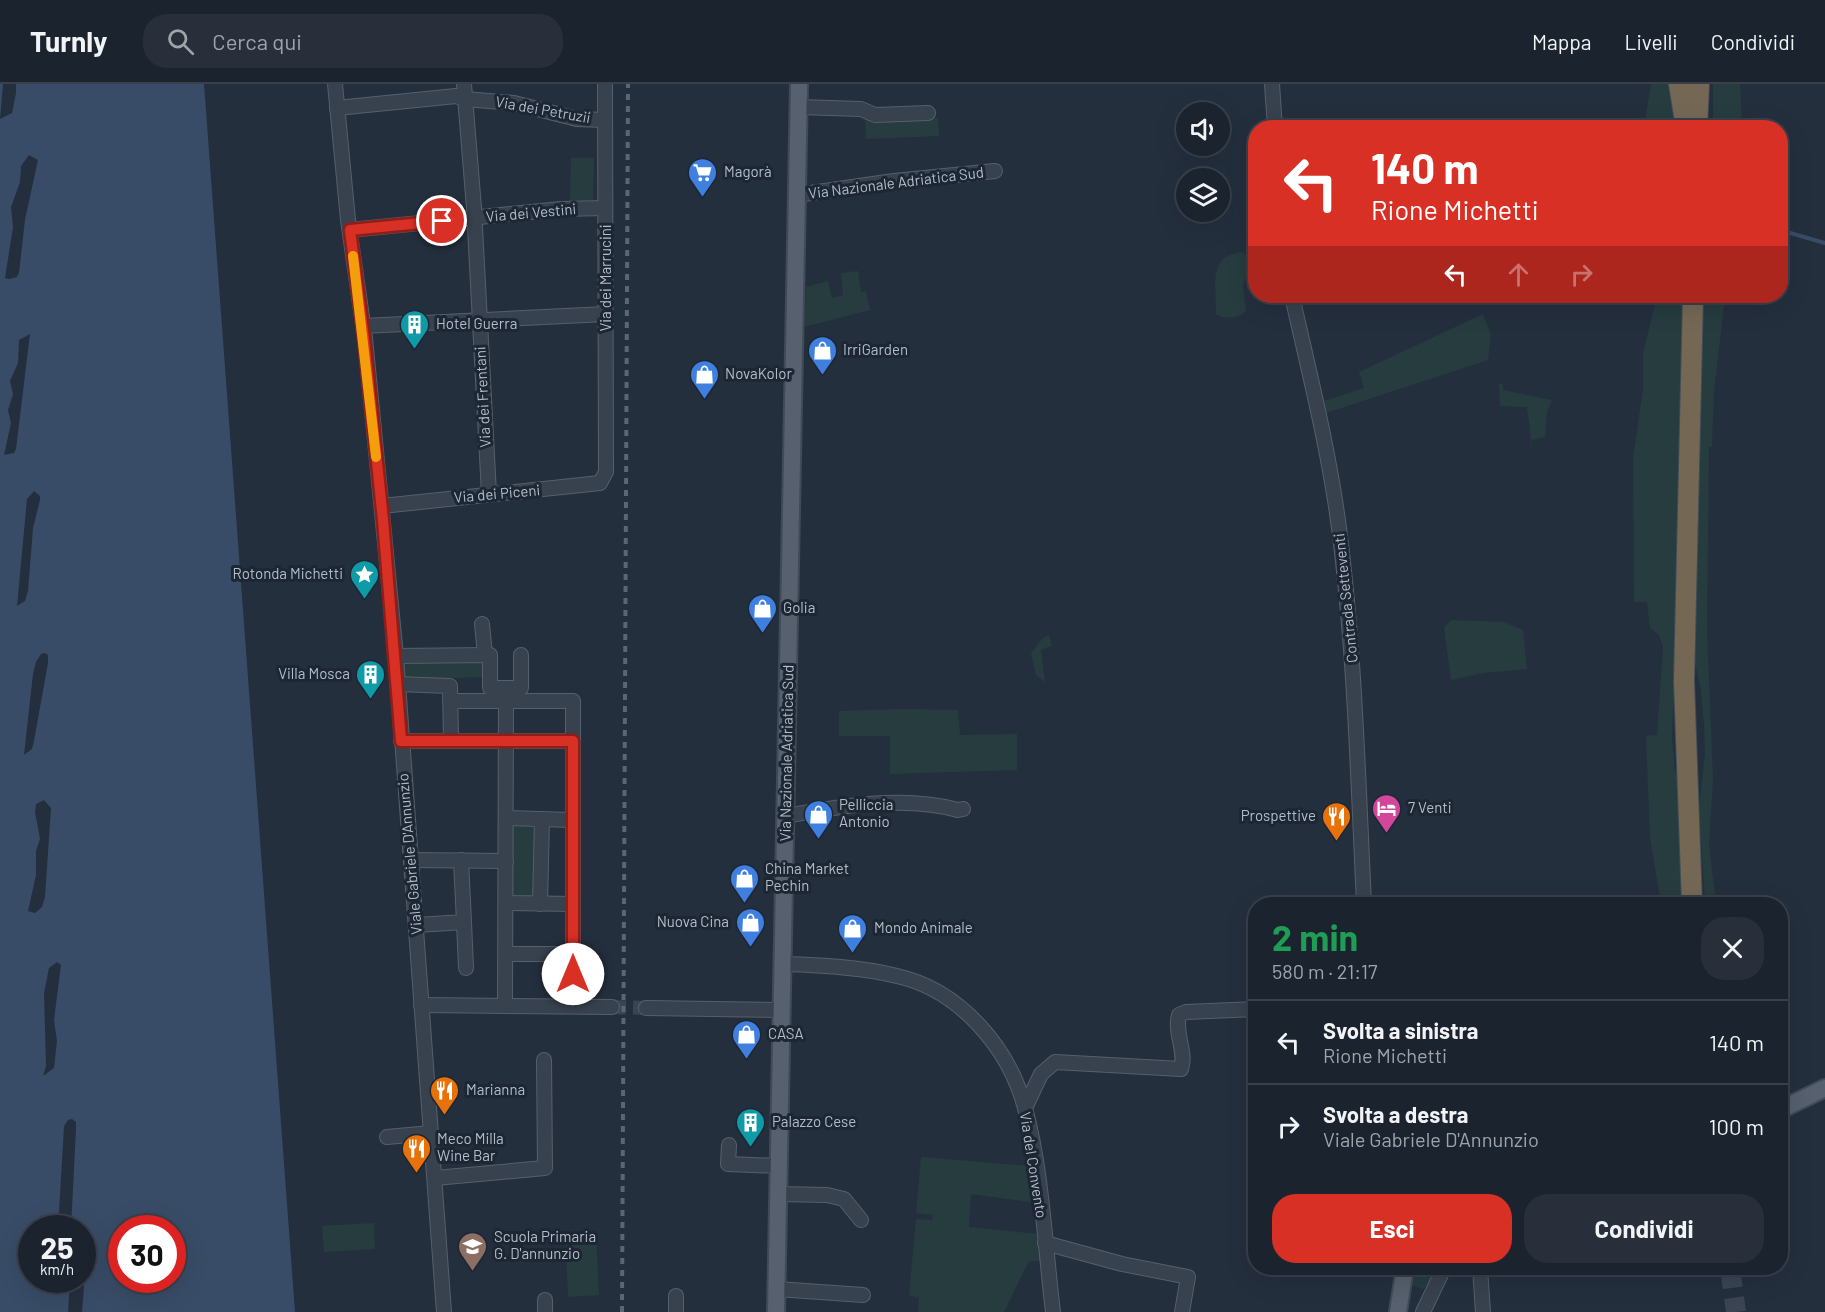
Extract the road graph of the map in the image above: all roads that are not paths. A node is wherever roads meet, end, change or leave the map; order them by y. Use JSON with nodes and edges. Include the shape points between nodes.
{"nodes":[{"id":1,"x":335,"y":84,"type":"edge"},
{"id":2,"x":464,"y":84,"type":"edge"},
{"id":3,"x":606,"y":84,"type":"edge"},
{"id":4,"x":799,"y":84,"type":"edge"},
{"id":5,"x":1272,"y":84,"type":"edge"},
{"id":6,"x":1679,"y":84,"type":"edge"},
{"id":7,"x":1699,"y":84,"type":"edge"},
{"id":8,"x":465,"y":99,"type":"junction"},
{"id":9,"x":799,"y":107,"type":"junction"},
{"id":10,"x":337,"y":108,"type":"junction"},
{"id":11,"x":928,"y":112,"type":"dead end"},
{"id":12,"x":605,"y":120,"type":"junction"},
{"id":13,"x":1274,"y":120,"type":"edge"},
{"id":14,"x":1685,"y":120,"type":"edge"},
{"id":15,"x":1697,"y":120,"type":"edge"},
{"id":16,"x":995,"y":171,"type":"dead end"},
{"id":17,"x":797,"y":195,"type":"junction"},
{"id":18,"x":605,"y":208,"type":"junction"},
{"id":19,"x":474,"y":218,"type":"junction"},
{"id":20,"x":350,"y":230,"type":"junction"},
{"id":21,"x":1294,"y":303,"type":"edge"},
{"id":22,"x":1693,"y":303,"type":"edge"},
{"id":23,"x":606,"y":314,"type":"junction"},
{"id":24,"x":478,"y":321,"type":"junction"},
{"id":25,"x":363,"y":326,"type":"junction"},
{"id":26,"x":606,"y":472,"type":"joint"},
{"id":27,"x":489,"y":494,"type":"junction"},
{"id":28,"x":381,"y":500,"type":"junction"},
{"id":29,"x":482,"y":624,"type":"dead end"},
{"id":30,"x":485,"y":655,"type":"junction"},
{"id":31,"x":522,"y":655,"type":"dead end"},
{"id":32,"x":396,"y":656,"type":"junction"},
{"id":33,"x":397,"y":684,"type":"junction"},
{"id":34,"x":450,"y":701,"type":"junction"},
{"id":35,"x":506,"y":701,"type":"junction"},
{"id":36,"x":451,"y":740,"type":"junction"},
{"id":37,"x":401,"y":741,"type":"junction"},
{"id":38,"x":504,"y":741,"type":"junction"},
{"id":39,"x":573,"y":741,"type":"junction"},
{"id":40,"x":963,"y":808,"type":"dead end"},
{"id":41,"x":786,"y":816,"type":"junction"},
{"id":42,"x":507,"y":818,"type":"junction"},
{"id":43,"x":542,"y":819,"type":"junction"},
{"id":44,"x":571,"y":820,"type":"junction"},
{"id":45,"x":411,"y":860,"type":"junction"},
{"id":46,"x":461,"y":860,"type":"junction"},
{"id":47,"x":506,"y":861,"type":"junction"},
{"id":48,"x":1364,"y":897,"type":"edge"},
{"id":49,"x":1692,"y":897,"type":"edge"},
{"id":50,"x":506,"y":903,"type":"junction"},
{"id":51,"x":540,"y":904,"type":"junction"},
{"id":52,"x":573,"y":904,"type":"junction"},
{"id":53,"x":464,"y":922,"type":"junction"},
{"id":54,"x":417,"y":925,"type":"junction"},
{"id":55,"x":506,"y":954,"type":"junction"},
{"id":56,"x":573,"y":954,"type":"junction"},
{"id":57,"x":783,"y":963,"type":"junction"},
{"id":58,"x":466,"y":968,"type":"dead end"},
{"id":59,"x":421,"y":1005,"type":"junction"},
{"id":60,"x":505,"y":1006,"type":"junction"},
{"id":61,"x":573,"y":1006,"type":"junction"},
{"id":62,"x":612,"y":1007,"type":"tunnel mouth"},
{"id":63,"x":646,"y":1008,"type":"tunnel mouth"},
{"id":64,"x":1248,"y":1008,"type":"edge"},
{"id":65,"x":782,"y":1010,"type":"junction"},
{"id":66,"x":544,"y":1060,"type":"dead end"},
{"id":67,"x":1825,"y":1088,"type":"edge"},
{"id":68,"x":1788,"y":1106,"type":"edge"},
{"id":69,"x":1025,"y":1108,"type":"junction"},
{"id":70,"x":431,"y":1132,"type":"junction"},
{"id":71,"x":387,"y":1137,"type":"dead end"},
{"id":72,"x":729,"y":1145,"type":"dead end"},
{"id":73,"x":779,"y":1166,"type":"junction"},
{"id":74,"x":435,"y":1178,"type":"junction"},
{"id":75,"x":778,"y":1194,"type":"junction"},
{"id":76,"x":861,"y":1220,"type":"dead end"},
{"id":77,"x":1045,"y":1243,"type":"junction"},
{"id":78,"x":1404,"y":1275,"type":"edge"},
{"id":79,"x":1441,"y":1275,"type":"edge"},
{"id":80,"x":1480,"y":1275,"type":"edge"},
{"id":81,"x":777,"y":1289,"type":"junction"},
{"id":82,"x":863,"y":1294,"type":"dead end"},
{"id":83,"x":676,"y":1296,"type":"dead end"},
{"id":84,"x":444,"y":1312,"type":"edge"},
{"id":85,"x":676,"y":1312,"type":"edge"},
{"id":86,"x":776,"y":1312,"type":"edge"},
{"id":87,"x":1053,"y":1312,"type":"edge"},
{"id":88,"x":1182,"y":1312,"type":"edge"},
{"id":89,"x":1398,"y":1312,"type":"edge"},
{"id":90,"x":1423,"y":1312,"type":"edge"},
{"id":91,"x":1483,"y":1312,"type":"edge"}],
"edges":[{"from":1,"to":10,"type":"street","name":"Viale Gabriele D'Annunzio"},
{"from":2,"to":8,"type":"street","name":"Via dei Frentani"},
{"from":3,"to":12,"type":"street","name":"Via dei Marrucini"},
{"from":4,"to":9,"type":"main road","name":"Via Nazionale Adriatica Sud"},
{"from":5,"to":13,"type":"street"},
{"from":6,"to":14,"type":"highway"},
{"from":7,"to":15,"type":"highway"},
{"from":8,"to":10,"type":"street","name":"Via dei Petruzii","via":[[456,96]]},
{"from":8,"to":12,"type":"street","name":"Via dei Petruzii","via":[[514,103],[577,119]]},
{"from":8,"to":19,"type":"street","name":"Via dei Frentani"},
{"from":9,"to":11,"type":"street","via":[[861,109],[875,115]]},
{"from":9,"to":17,"type":"main road","name":"Via Nazionale Adriatica Sud"},
{"from":10,"to":20,"type":"street","name":"Viale Gabriele D'Annunzio"},
{"from":12,"to":18,"type":"street","name":"Via dei Marrucini"},
{"from":16,"to":17,"type":"street","name":"Via Nazionale Adriatica Sud"},
{"from":17,"to":41,"type":"main road","name":"Via Nazionale Adriatica Sud"},
{"from":18,"to":19,"type":"street","name":"Via dei Vestini"},
{"from":18,"to":23,"type":"street","name":"Via dei Marrucini"},
{"from":19,"to":20,"type":"street","name":"Via dei Vestini"},
{"from":19,"to":24,"type":"street","name":"Via dei Frentani"},
{"from":20,"to":25,"type":"street","name":"Viale Gabriele D'Annunzio"},
{"from":21,"to":48,"type":"street","name":"Contrada Setteventi","via":[[1338,526],[1352,648]]},
{"from":22,"to":49,"type":"highway","via":[[1684,681]]},
{"from":23,"to":24,"type":"street"},
{"from":23,"to":26,"type":"street","name":"Via dei Marrucini"},
{"from":24,"to":25,"type":"street"},
{"from":24,"to":27,"type":"street","name":"Via dei Frentani"},
{"from":25,"to":28,"type":"street","name":"Viale Gabriele D'Annunzio"},
{"from":26,"to":27,"type":"street","name":"Via dei Piceni","via":[[600,483]]},
{"from":27,"to":28,"type":"street","name":"Via dei Piceni"},
{"from":28,"to":32,"type":"street","name":"Viale Gabriele D'Annunzio"},
{"from":29,"to":30,"type":"street"},
{"from":30,"to":31,"type":"street","via":[[490,655],[490,688],[521,688]]},
{"from":30,"to":32,"type":"street"},
{"from":32,"to":33,"type":"street","name":"Viale Gabriele D'Annunzio"},
{"from":33,"to":34,"type":"street","via":[[448,685]]},
{"from":33,"to":37,"type":"street","name":"Viale Gabriele D'Annunzio"},
{"from":34,"to":35,"type":"street"},
{"from":34,"to":36,"type":"street"},
{"from":35,"to":38,"type":"street"},
{"from":35,"to":39,"type":"street","via":[[573,701]]},
{"from":36,"to":37,"type":"street"},
{"from":36,"to":38,"type":"street"},
{"from":37,"to":45,"type":"street","name":"Viale Gabriele D'Annunzio"},
{"from":38,"to":39,"type":"street"},
{"from":38,"to":42,"type":"street"},
{"from":39,"to":44,"type":"street"},
{"from":40,"to":41,"type":"street","via":[[899,804],[838,807]]},
{"from":41,"to":57,"type":"main road","name":"Via Nazionale Adriatica Sud"},
{"from":42,"to":43,"type":"street"},
{"from":42,"to":47,"type":"street"},
{"from":43,"to":44,"type":"street"},
{"from":43,"to":51,"type":"street"},
{"from":44,"to":52,"type":"street"},
{"from":45,"to":46,"type":"street"},
{"from":45,"to":54,"type":"street","name":"Viale Gabriele D'Annunzio"},
{"from":46,"to":47,"type":"street"},
{"from":46,"to":53,"type":"street"},
{"from":47,"to":50,"type":"street"},
{"from":50,"to":51,"type":"street"},
{"from":50,"to":55,"type":"street"},
{"from":51,"to":52,"type":"street"},
{"from":52,"to":56,"type":"street"},
{"from":53,"to":54,"type":"street"},
{"from":53,"to":58,"type":"street"},
{"from":54,"to":59,"type":"street","name":"Viale Gabriele D'Annunzio"},
{"from":55,"to":56,"type":"street"},
{"from":55,"to":60,"type":"street"},
{"from":56,"to":61,"type":"street"},
{"from":57,"to":65,"type":"main road","name":"Via Nazionale Adriatica Sud"},
{"from":57,"to":69,"type":"street","name":"Via del Convento","via":[[899,976],[937,992],[974,1020],[992,1040],[1007,1062]]},
{"from":59,"to":60,"type":"street"},
{"from":59,"to":70,"type":"street","name":"Viale Gabriele D'Annunzio"},
{"from":60,"to":61,"type":"street"},
{"from":61,"to":62,"type":"street"},
{"from":63,"to":65,"type":"street"},
{"from":64,"to":69,"type":"street","via":[[1186,1012],[1179,1016],[1176,1027],[1181,1069],[1055,1062],[1041,1074]]},
{"from":65,"to":73,"type":"main road","name":"Via Nazionale Adriatica Sud"},
{"from":66,"to":74,"type":"street","via":[[544,1168]]},
{"from":67,"to":68,"type":"main road"},
{"from":69,"to":77,"type":"street","name":"Via del Convento"},
{"from":70,"to":71,"type":"street"},
{"from":70,"to":74,"type":"street","name":"Viale Gabriele D'Annunzio"},
{"from":72,"to":73,"type":"street","via":[[728,1164]]},
{"from":73,"to":75,"type":"main road","name":"Via Nazionale Adriatica Sud"},
{"from":74,"to":84,"type":"street","name":"Viale Gabriele D'Annunzio"},
{"from":75,"to":76,"type":"street","via":[[844,1199]]},
{"from":75,"to":81,"type":"main road","name":"Via Nazionale Adriatica Sud"},
{"from":77,"to":87,"type":"street","name":"Via del Convento"},
{"from":77,"to":88,"type":"street","via":[[1188,1277]]},
{"from":78,"to":89,"type":"main road"},
{"from":79,"to":90,"type":"street"},
{"from":80,"to":91,"type":"street"},
{"from":81,"to":82,"type":"street"},
{"from":81,"to":86,"type":"main road","name":"Via Nazionale Adriatica Sud"},
{"from":83,"to":85,"type":"street"}]}
